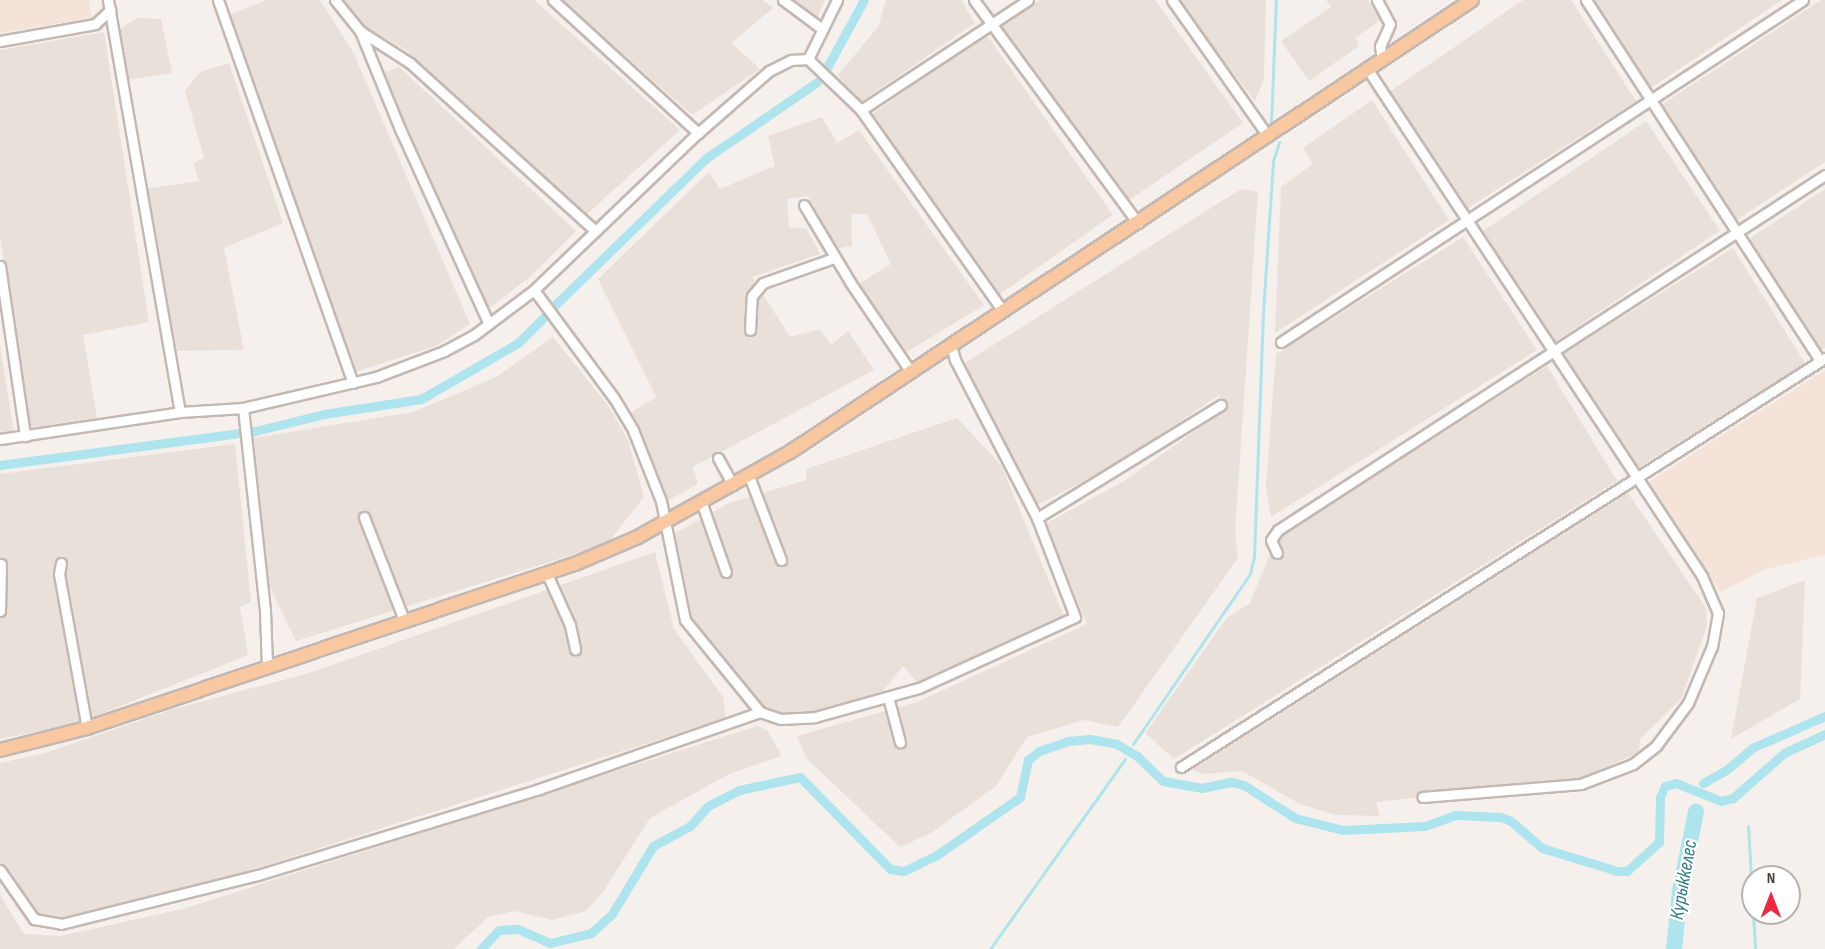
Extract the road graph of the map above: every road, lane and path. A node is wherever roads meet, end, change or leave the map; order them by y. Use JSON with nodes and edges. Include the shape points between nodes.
{"nodes":[{"id":1,"x":218,"y":0,"type":"edge"},
{"id":2,"x":335,"y":0,"type":"edge"},
{"id":3,"x":553,"y":0,"type":"edge"},
{"id":4,"x":783,"y":0,"type":"edge"},
{"id":5,"x":837,"y":0,"type":"edge"},
{"id":6,"x":974,"y":0,"type":"edge"},
{"id":7,"x":1028,"y":0,"type":"edge"},
{"id":8,"x":1172,"y":0,"type":"edge"},
{"id":9,"x":1377,"y":0,"type":"edge"},
{"id":10,"x":1473,"y":0,"type":"edge"},
{"id":11,"x":1586,"y":0,"type":"edge"},
{"id":12,"x":1803,"y":0,"type":"edge"},
{"id":13,"x":109,"y":5,"type":"edge"},
{"id":14,"x":991,"y":24,"type":"junction"},
{"id":15,"x":822,"y":29,"type":"junction"},
{"id":16,"x":360,"y":31,"type":"junction"},
{"id":17,"x":0,"y":41,"type":"edge"},
{"id":18,"x":808,"y":59,"type":"junction"},
{"id":19,"x":1382,"y":60,"type":"junction"},
{"id":20,"x":1368,"y":70,"type":"junction"},
{"id":21,"x":1652,"y":99,"type":"junction"},
{"id":22,"x":861,"y":110,"type":"junction"},
{"id":23,"x":698,"y":133,"type":"junction"},
{"id":24,"x":1268,"y":136,"type":"junction"},
{"id":25,"x":1825,"y":175,"type":"edge"},
{"id":26,"x":804,"y":205,"type":"dead end"},
{"id":27,"x":1466,"y":220,"type":"junction"},
{"id":28,"x":1138,"y":223,"type":"junction"},
{"id":29,"x":1736,"y":230,"type":"junction"},
{"id":30,"x":596,"y":231,"type":"junction"},
{"id":31,"x":834,"y":258,"type":"junction"},
{"id":32,"x":0,"y":266,"type":"edge"},
{"id":33,"x":534,"y":290,"type":"junction"},
{"id":34,"x":1003,"y":311,"type":"junction"},
{"id":35,"x":489,"y":324,"type":"junction"},
{"id":36,"x":750,"y":330,"type":"dead end"},
{"id":37,"x":1281,"y":342,"type":"dead end"},
{"id":38,"x":951,"y":345,"type":"junction"},
{"id":39,"x":1551,"y":351,"type":"junction"},
{"id":40,"x":1822,"y":359,"type":"edge"},
{"id":41,"x":1806,"y":370,"type":"junction"},
{"id":42,"x":911,"y":372,"type":"junction"},
{"id":43,"x":1813,"y":379,"type":"dead end"},
{"id":44,"x":353,"y":383,"type":"junction"},
{"id":45,"x":1221,"y":405,"type":"dead end"},
{"id":46,"x":243,"y":408,"type":"junction"},
{"id":47,"x":180,"y":412,"type":"junction"},
{"id":48,"x":25,"y":436,"type":"junction"},
{"id":49,"x":0,"y":439,"type":"edge"},
{"id":50,"x":718,"y":458,"type":"dead end"},
{"id":51,"x":749,"y":476,"type":"junction"},
{"id":52,"x":1637,"y":478,"type":"junction"},
{"id":53,"x":733,"y":485,"type":"junction"},
{"id":54,"x":702,"y":504,"type":"junction"},
{"id":55,"x":364,"y":517,"type":"dead end"},
{"id":56,"x":1037,"y":518,"type":"junction"},
{"id":57,"x":666,"y":523,"type":"junction"},
{"id":58,"x":1277,"y":553,"type":"dead end"},
{"id":59,"x":781,"y":560,"type":"dead end"},
{"id":60,"x":61,"y":563,"type":"dead end"},
{"id":61,"x":1,"y":564,"type":"edge"},
{"id":62,"x":726,"y":572,"type":"dead end"},
{"id":63,"x":547,"y":574,"type":"junction"},
{"id":64,"x":0,"y":611,"type":"edge"},
{"id":65,"x":404,"y":620,"type":"junction"},
{"id":66,"x":575,"y":649,"type":"dead end"},
{"id":67,"x":267,"y":666,"type":"junction"},
{"id":68,"x":888,"y":697,"type":"junction"},
{"id":69,"x":760,"y":712,"type":"junction"},
{"id":70,"x":87,"y":728,"type":"junction"},
{"id":71,"x":900,"y":742,"type":"dead end"},
{"id":72,"x":0,"y":750,"type":"edge"},
{"id":73,"x":1181,"y":767,"type":"dead end"},
{"id":74,"x":1423,"y":797,"type":"dead end"},
{"id":75,"x":0,"y":870,"type":"edge"}],
"edges":[{"from":1,"to":44,"type":"street"},
{"from":2,"to":16,"type":"street"},
{"from":3,"to":23,"type":"street"},
{"from":4,"to":15,"type":"street"},
{"from":5,"to":15,"type":"street"},
{"from":6,"to":14,"type":"street"},
{"from":7,"to":14,"type":"street"},
{"from":8,"to":24,"type":"street"},
{"from":9,"to":19,"type":"street","via":[[1390,24],[1380,46]]},
{"from":10,"to":19,"type":"main road"},
{"from":11,"to":21,"type":"street"},
{"from":12,"to":21,"type":"street"},
{"from":13,"to":17,"type":"street","via":[[95,24]]},
{"from":13,"to":47,"type":"street"},
{"from":14,"to":22,"type":"street"},
{"from":14,"to":28,"type":"street"},
{"from":15,"to":18,"type":"street"},
{"from":16,"to":30,"type":"street","via":[[410,63]]},
{"from":16,"to":35,"type":"street"},
{"from":18,"to":22,"type":"street"},
{"from":18,"to":23,"type":"street","via":[[780,63]]},
{"from":19,"to":20,"type":"main road"},
{"from":20,"to":24,"type":"main road"},
{"from":20,"to":27,"type":"street"},
{"from":21,"to":27,"type":"street"},
{"from":21,"to":29,"type":"street"},
{"from":22,"to":34,"type":"street"},
{"from":23,"to":30,"type":"street"},
{"from":24,"to":28,"type":"main road"},
{"from":25,"to":29,"type":"street"},
{"from":26,"to":31,"type":"street"},
{"from":27,"to":37,"type":"street"},
{"from":27,"to":39,"type":"street"},
{"from":28,"to":34,"type":"main road"},
{"from":29,"to":39,"type":"street"},
{"from":29,"to":40,"type":"street"},
{"from":30,"to":33,"type":"street"},
{"from":31,"to":36,"type":"street","via":[[762,283],[752,296]]},
{"from":31,"to":42,"type":"street"},
{"from":32,"to":48,"type":"street"},
{"from":33,"to":35,"type":"street"},
{"from":33,"to":57,"type":"street","via":[[625,413],[656,485]]},
{"from":34,"to":38,"type":"main road"},
{"from":35,"to":44,"type":"street","via":[[424,360]]},
{"from":38,"to":42,"type":"main road"},
{"from":38,"to":56,"type":"street","via":[[959,368]]},
{"from":39,"to":52,"type":"street"},
{"from":39,"to":58,"type":"street","via":[[1278,530],[1271,540]]},
{"from":40,"to":41,"type":"street"},
{"from":41,"to":43,"type":"street"},
{"from":41,"to":52,"type":"street"},
{"from":42,"to":51,"type":"main road"},
{"from":44,"to":46,"type":"street"},
{"from":45,"to":56,"type":"street"},
{"from":46,"to":47,"type":"street"},
{"from":46,"to":67,"type":"street"},
{"from":47,"to":48,"type":"street"},
{"from":48,"to":49,"type":"street"},
{"from":50,"to":53,"type":"street"},
{"from":51,"to":53,"type":"main road"},
{"from":51,"to":59,"type":"street"},
{"from":52,"to":73,"type":"street"},
{"from":52,"to":74,"type":"street","via":[[1717,604],[1712,646],[1689,703],[1656,746],[1609,776],[1581,784]]},
{"from":53,"to":54,"type":"main road"},
{"from":54,"to":57,"type":"main road"},
{"from":54,"to":62,"type":"street"},
{"from":55,"to":65,"type":"street"},
{"from":56,"to":68,"type":"street","via":[[1075,609],[1074,619],[996,656]]},
{"from":57,"to":63,"type":"main road","via":[[605,553]]},
{"from":57,"to":69,"type":"street","via":[[685,620]]},
{"from":60,"to":70,"type":"street","via":[[59,574]]},
{"from":61,"to":64,"type":"street"},
{"from":63,"to":65,"type":"main road"},
{"from":63,"to":66,"type":"street","via":[[570,625]]},
{"from":65,"to":67,"type":"main road"},
{"from":67,"to":70,"type":"main road"},
{"from":68,"to":69,"type":"street","via":[[815,717],[780,719]]},
{"from":68,"to":71,"type":"street"},
{"from":69,"to":75,"type":"street","via":[[539,789],[258,875],[61,924],[34,919]]},
{"from":70,"to":72,"type":"main road"}]}
